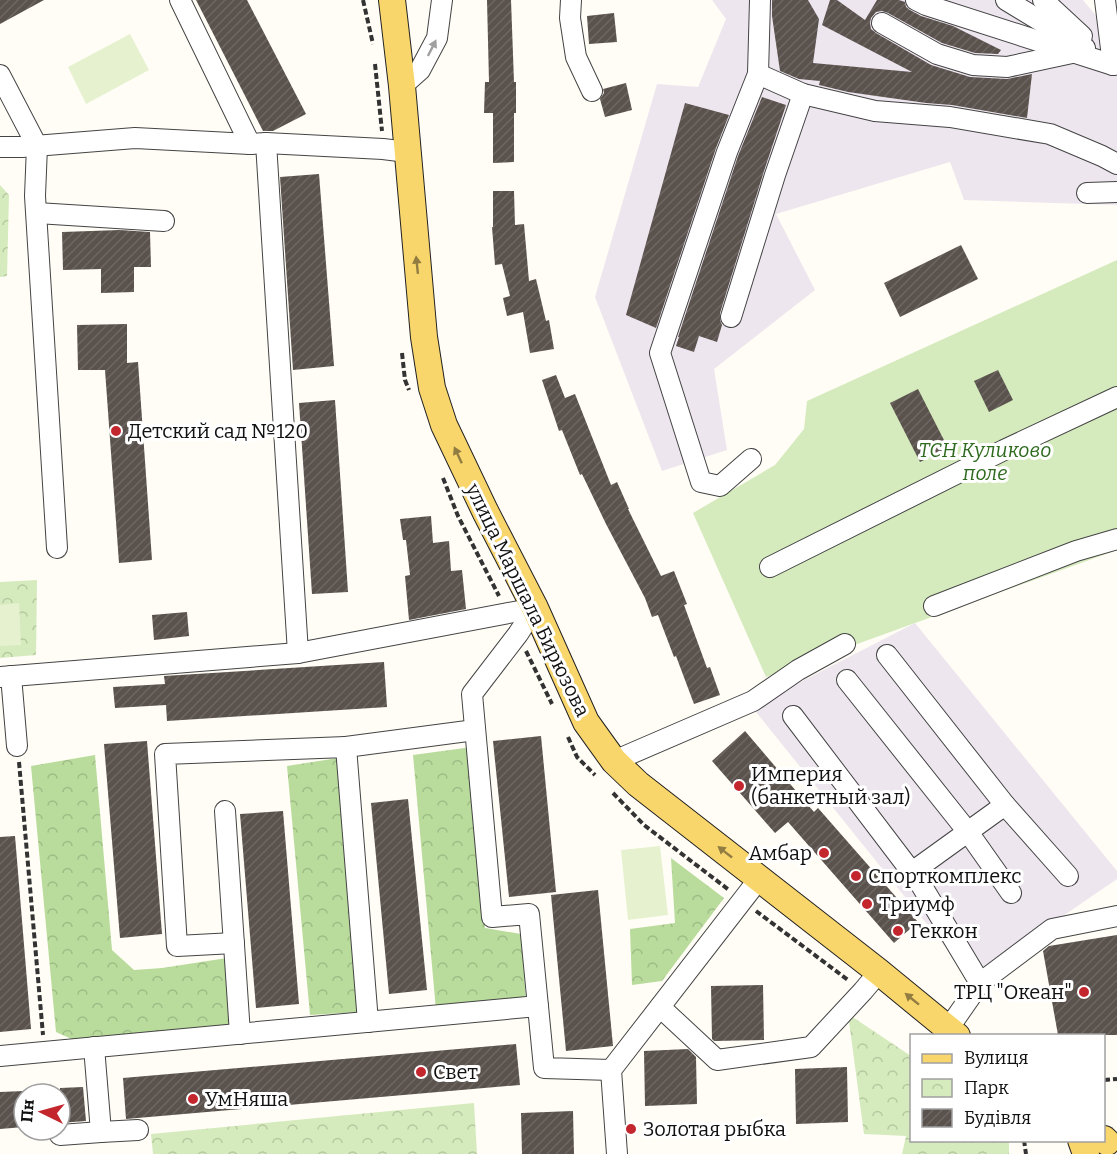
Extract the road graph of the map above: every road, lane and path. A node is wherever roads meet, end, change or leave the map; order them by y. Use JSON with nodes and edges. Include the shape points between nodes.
{"nodes":[{"id":1,"x":180,"y":0,"type":"edge"},
{"id":2,"x":392,"y":0,"type":"edge"},
{"id":3,"x":442,"y":0,"type":"edge"},
{"id":4,"x":571,"y":0,"type":"edge"},
{"id":5,"x":760,"y":0,"type":"edge"},
{"id":6,"x":916,"y":0,"type":"edge"},
{"id":7,"x":1006,"y":0,"type":"edge"},
{"id":8,"x":1043,"y":0,"type":"edge"},
{"id":9,"x":1105,"y":0,"type":"edge"},
{"id":10,"x":882,"y":22,"type":"dead end"},
{"id":11,"x":1075,"y":53,"type":"junction"},
{"id":12,"x":1115,"y":67,"type":"edge"},
{"id":13,"x":758,"y":74,"type":"junction"},
{"id":14,"x":0,"y":75,"type":"edge"},
{"id":15,"x":402,"y":86,"type":"junction"},
{"id":16,"x":592,"y":91,"type":"dead end"},
{"id":17,"x":803,"y":94,"type":"junction"},
{"id":18,"x":258,"y":143,"type":"junction"},
{"id":19,"x":37,"y":146,"type":"junction"},
{"id":20,"x":0,"y":147,"type":"edge"},
{"id":21,"x":407,"y":152,"type":"junction"},
{"id":22,"x":1117,"y":164,"type":"edge"},
{"id":23,"x":1088,"y":192,"type":"dead end"},
{"id":24,"x":1117,"y":192,"type":"edge"},
{"id":25,"x":37,"y":213,"type":"junction"},
{"id":26,"x":164,"y":221,"type":"dead end"},
{"id":27,"x":731,"y":317,"type":"dead end"},
{"id":28,"x":1117,"y":397,"type":"edge"},
{"id":29,"x":751,"y":459,"type":"dead end"},
{"id":30,"x":1117,"y":539,"type":"edge"},
{"id":31,"x":57,"y":548,"type":"dead end"},
{"id":32,"x":770,"y":567,"type":"dead end"},
{"id":33,"x":934,"y":606,"type":"dead end"},
{"id":34,"x":535,"y":608,"type":"junction"},
{"id":35,"x":845,"y":644,"type":"dead end"},
{"id":36,"x":298,"y":653,"type":"junction"},
{"id":37,"x":887,"y":655,"type":"dead end"},
{"id":38,"x":5,"y":676,"type":"edge"},
{"id":39,"x":847,"y":680,"type":"dead end"},
{"id":40,"x":793,"y":716,"type":"dead end"},
{"id":41,"x":475,"y":730,"type":"junction"},
{"id":42,"x":17,"y":746,"type":"joint"},
{"id":43,"x":346,"y":747,"type":"junction"},
{"id":44,"x":614,"y":761,"type":"junction"},
{"id":45,"x":1005,"y":805,"type":"junction"},
{"id":46,"x":225,"y":811,"type":"dead end"},
{"id":47,"x":968,"y":832,"type":"junction"},
{"id":48,"x":912,"y":872,"type":"junction"},
{"id":49,"x":1068,"y":876,"type":"dead end"},
{"id":50,"x":759,"y":879,"type":"junction"},
{"id":51,"x":1011,"y":893,"type":"dead end"},
{"id":52,"x":1117,"y":916,"type":"edge"},
{"id":53,"x":234,"y":942,"type":"junction"},
{"id":54,"x":879,"y":972,"type":"junction"},
{"id":55,"x":980,"y":983,"type":"junction"},
{"id":56,"x":538,"y":1006,"type":"junction"},
{"id":57,"x":660,"y":1007,"type":"junction"},
{"id":58,"x":368,"y":1022,"type":"junction"},
{"id":59,"x":953,"y":1032,"type":"edge"},
{"id":60,"x":240,"y":1034,"type":"junction"},
{"id":61,"x":94,"y":1047,"type":"junction"},
{"id":62,"x":44,"y":1052,"type":"junction"},
{"id":63,"x":0,"y":1056,"type":"edge"},
{"id":64,"x":611,"y":1070,"type":"junction"},
{"id":65,"x":138,"y":1130,"type":"dead end"},
{"id":66,"x":101,"y":1132,"type":"junction"},
{"id":67,"x":72,"y":1134,"type":"edge"},
{"id":68,"x":1091,"y":1142,"type":"edge"},
{"id":69,"x":1106,"y":1145,"type":"edge"},
{"id":70,"x":617,"y":1154,"type":"edge"}],
"edges":[{"from":1,"to":18,"type":"street"},
{"from":2,"to":15,"type":"main road","name":"улица Маршала Бирюзова"},
{"from":15,"to":3,"type":"street","one_way":true,"via":[[420,70],[437,38]]},
{"from":4,"to":16,"type":"street","via":[[576,57]]},
{"from":5,"to":13,"type":"street"},
{"from":6,"to":11,"type":"street"},
{"from":7,"to":12,"type":"street"},
{"from":8,"to":12,"type":"street"},
{"from":9,"to":12,"type":"street"},
{"from":10,"to":11,"type":"street","via":[[937,54],[973,65],[1007,67]]},
{"from":11,"to":12,"type":"street"},
{"from":13,"to":17,"type":"street"},
{"from":13,"to":29,"type":"street","via":[[727,152],[660,353],[701,482],[720,486]]},
{"from":14,"to":19,"type":"street"},
{"from":15,"to":21,"type":"main road","name":"улица Маршала Бирюзова"},
{"from":17,"to":22,"type":"street","via":[[875,111],[950,117],[1050,134]]},
{"from":17,"to":27,"type":"street"},
{"from":18,"to":19,"type":"street","via":[[135,138]]},
{"from":18,"to":21,"type":"street"},
{"from":18,"to":36,"type":"street"},
{"from":19,"to":20,"type":"street"},
{"from":19,"to":25,"type":"street"},
{"from":34,"to":21,"type":"main road","name":"улица Маршала Бирюзова","one_way":true,"via":[[484,511],[444,425],[432,388]]},
{"from":23,"to":24,"type":"street"},
{"from":25,"to":26,"type":"street"},
{"from":25,"to":31,"type":"street"},
{"from":28,"to":32,"type":"street"},
{"from":30,"to":33,"type":"street"},
{"from":34,"to":36,"type":"street"},
{"from":34,"to":41,"type":"street","via":[[472,694]]},
{"from":34,"to":44,"type":"main road","name":"улица Маршала Бирюзова","via":[[586,722]]},
{"from":35,"to":44,"type":"street","via":[[753,701]]},
{"from":36,"to":38,"type":"street"},
{"from":37,"to":45,"type":"street"},
{"from":38,"to":42,"type":"street"},
{"from":39,"to":47,"type":"street"},
{"from":40,"to":48,"type":"street"},
{"from":41,"to":43,"type":"street"},
{"from":41,"to":56,"type":"street","via":[[492,917],[529,914]]},
{"from":42,"to":62,"type":"path"},
{"from":43,"to":53,"type":"street","via":[[165,754],[177,946]]},
{"from":43,"to":58,"type":"street"},
{"from":50,"to":44,"type":"main road","name":"улица Маршала Бирюзова","one_way":true},
{"from":45,"to":47,"type":"street"},
{"from":45,"to":49,"type":"street"},
{"from":46,"to":53,"type":"street"},
{"from":47,"to":48,"type":"street"},
{"from":47,"to":51,"type":"street"},
{"from":48,"to":55,"type":"street"},
{"from":50,"to":54,"type":"main road","name":"улица Маршала Бирюзова"},
{"from":50,"to":57,"type":"street"},
{"from":52,"to":55,"type":"street","via":[[1052,929]]},
{"from":53,"to":60,"type":"street"},
{"from":54,"to":57,"type":"street","via":[[811,1047],[717,1060]]},
{"from":59,"to":54,"type":"main road","name":"улица Маршала Бирюзова","one_way":true},
{"from":55,"to":59,"type":"street"},
{"from":56,"to":58,"type":"street"},
{"from":56,"to":64,"type":"street","via":[[544,1068]]},
{"from":57,"to":64,"type":"street"},
{"from":58,"to":60,"type":"street"},
{"from":60,"to":61,"type":"street"},
{"from":61,"to":62,"type":"street"},
{"from":61,"to":66,"type":"street"},
{"from":62,"to":63,"type":"street"},
{"from":64,"to":70,"type":"street"},
{"from":65,"to":66,"type":"street"},
{"from":66,"to":67,"type":"street"},
{"from":68,"to":69,"type":"main road"}]}
